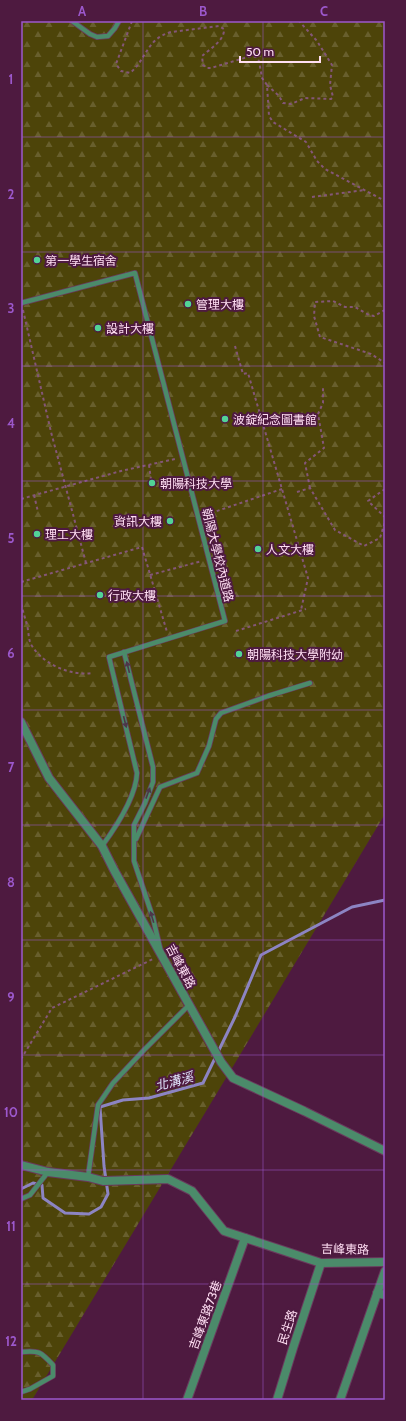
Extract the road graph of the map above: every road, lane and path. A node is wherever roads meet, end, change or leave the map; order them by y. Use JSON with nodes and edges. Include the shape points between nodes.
{"nodes":[{"id":1,"x":72,"y":21,"type":"edge"},
{"id":2,"x":119,"y":21,"type":"edge"},
{"id":3,"x":132,"y":21,"type":"edge"},
{"id":4,"x":299,"y":21,"type":"edge"},
{"id":5,"x":267,"y":85,"type":"junction"},
{"id":6,"x":366,"y":190,"type":"junction"},
{"id":7,"x":312,"y":197,"type":"dead end"},
{"id":8,"x":385,"y":200,"type":"edge"},
{"id":9,"x":21,"y":303,"type":"edge"},
{"id":10,"x":385,"y":310,"type":"edge"},
{"id":11,"x":235,"y":346,"type":"dead end"},
{"id":12,"x":385,"y":363,"type":"edge"},
{"id":13,"x":323,"y":388,"type":"dead end"},
{"id":14,"x":182,"y":457,"type":"junction"},
{"id":15,"x":149,"y":465,"type":"junction"},
{"id":16,"x":152,"y":487,"type":"dead end"},
{"id":17,"x":310,"y":488,"type":"junction"},
{"id":18,"x":282,"y":489,"type":"junction"},
{"id":19,"x":385,"y":489,"type":"edge"},
{"id":20,"x":297,"y":492,"type":"dead end"},
{"id":21,"x":34,"y":495,"type":"junction"},
{"id":22,"x":21,"y":499,"type":"edge"},
{"id":23,"x":38,"y":512,"type":"dead end"},
{"id":24,"x":211,"y":513,"type":"dead end"},
{"id":25,"x":385,"y":517,"type":"edge"},
{"id":26,"x":385,"y":522,"type":"edge"},
{"id":27,"x":209,"y":560,"type":"junction"},
{"id":28,"x":86,"y":563,"type":"junction"},
{"id":29,"x":150,"y":575,"type":"junction"},
{"id":30,"x":21,"y":582,"type":"edge"},
{"id":31,"x":21,"y":604,"type":"edge"},
{"id":32,"x":306,"y":609,"type":"dead end"},
{"id":33,"x":301,"y":610,"type":"junction"},
{"id":34,"x":236,"y":631,"type":"dead end"},
{"id":35,"x":169,"y":638,"type":"junction"},
{"id":36,"x":124,"y":652,"type":"junction"},
{"id":37,"x":92,"y":673,"type":"dead end"},
{"id":38,"x":310,"y":683,"type":"dead end"},
{"id":39,"x":21,"y":722,"type":"edge"},
{"id":40,"x":102,"y":846,"type":"junction"},
{"id":41,"x":134,"y":859,"type":"junction"},
{"id":42,"x":162,"y":955,"type":"junction"},
{"id":43,"x":189,"y":1005,"type":"junction"},
{"id":44,"x":21,"y":1059,"type":"edge"},
{"id":45,"x":385,"y":1151,"type":"edge"},
{"id":46,"x":21,"y":1165,"type":"edge"},
{"id":47,"x":45,"y":1175,"type":"junction"},
{"id":48,"x":88,"y":1177,"type":"junction"},
{"id":49,"x":21,"y":1199,"type":"edge"},
{"id":50,"x":245,"y":1238,"type":"junction"},
{"id":51,"x":385,"y":1262,"type":"edge"},
{"id":52,"x":322,"y":1263,"type":"junction"},
{"id":53,"x":385,"y":1271,"type":"edge"},
{"id":54,"x":381,"y":1294,"type":"edge"},
{"id":55,"x":21,"y":1352,"type":"edge"},
{"id":56,"x":21,"y":1392,"type":"edge"},
{"id":57,"x":187,"y":1400,"type":"edge"},
{"id":58,"x":277,"y":1400,"type":"edge"},
{"id":59,"x":340,"y":1400,"type":"edge"}],
"edges":[{"from":1,"to":2,"type":"lane","via":[[97,37],[108,36]]},
{"from":3,"to":5,"type":"path","via":[[116,64],[121,71],[130,73],[136,68],[152,43],[164,34],[219,26],[225,32],[202,56],[203,65],[212,68],[256,57],[262,78]]},
{"from":4,"to":5,"type":"path","via":[[317,41],[332,66],[330,85],[333,97],[306,98],[291,104],[283,103]]},
{"from":5,"to":6,"type":"path","via":[[269,116],[273,122],[306,142],[325,169]]},
{"from":6,"to":7,"type":"path"},
{"from":6,"to":8,"type":"path"},
{"from":9,"to":14,"type":"lane","name":"朝陽大學校內道路","via":[[135,273]]},
{"from":9,"to":28,"type":"path","via":[[51,432]]},
{"from":10,"to":12,"type":"path","via":[[374,316],[355,307],[345,307],[332,301],[315,302],[314,316],[320,337],[371,354]]},
{"from":11,"to":18,"type":"path","via":[[243,374],[248,373]]},
{"from":13,"to":17,"type":"path","via":[[323,404],[318,414],[324,448],[304,463]]},
{"from":14,"to":15,"type":"path"},
{"from":14,"to":27,"type":"lane","name":"朝陽大學校內道路"},
{"from":15,"to":16,"type":"path"},
{"from":15,"to":21,"type":"path"},
{"from":17,"to":20,"type":"path"},
{"from":17,"to":26,"type":"path","via":[[335,530],[364,546],[380,538]]},
{"from":18,"to":24,"type":"path"},
{"from":18,"to":33,"type":"path","via":[[308,578]]},
{"from":19,"to":25,"type":"path","via":[[368,501]]},
{"from":21,"to":22,"type":"path"},
{"from":21,"to":23,"type":"path"},
{"from":27,"to":29,"type":"path"},
{"from":27,"to":35,"type":"lane","name":"朝陽大學校內道路","via":[[224,621]]},
{"from":28,"to":29,"type":"path","via":[[142,547]]},
{"from":28,"to":30,"type":"path"},
{"from":29,"to":35,"type":"path"},
{"from":31,"to":37,"type":"path","via":[[29,638],[37,652],[62,670]]},
{"from":32,"to":33,"type":"path"},
{"from":33,"to":34,"type":"path"},
{"from":35,"to":36,"type":"lane","name":"朝陽大學校內道路"},
{"from":36,"to":40,"type":"lane","name":"朝陽大學校內道路","one_way":true,"via":[[109,657],[137,782],[119,823]]},
{"from":41,"to":36,"type":"lane","one_way":true,"via":[[134,825],[153,782],[153,767]]},
{"from":38,"to":41,"type":"lane","via":[[220,713],[197,773],[160,787],[136,838]]},
{"from":39,"to":40,"type":"street","name":"吉峰東路","via":[[49,778]]},
{"from":40,"to":42,"type":"street","name":"吉峰東路"},
{"from":42,"to":41,"type":"lane","one_way":true},
{"from":42,"to":43,"type":"street","name":"吉峰東路"},
{"from":42,"to":44,"type":"path","via":[[52,1008]]},
{"from":43,"to":45,"type":"street","name":"吉峰東路","via":[[221,1062],[233,1078]]},
{"from":43,"to":48,"type":"lane","via":[[113,1083],[98,1105]]},
{"from":46,"to":47,"type":"street","name":"吉峰東路"},
{"from":47,"to":48,"type":"street","name":"吉峰東路"},
{"from":47,"to":49,"type":"lane","via":[[30,1195]]},
{"from":48,"to":50,"type":"street","name":"吉峰東路","via":[[103,1181],[168,1179],[192,1191],[224,1231]]},
{"from":50,"to":52,"type":"street","name":"吉峰東路"},
{"from":50,"to":57,"type":"street","name":"吉峰東路73巷"},
{"from":51,"to":52,"type":"street","name":"吉峰東路"},
{"from":52,"to":58,"type":"street","name":"民生路"},
{"from":53,"to":54,"type":"street"},
{"from":54,"to":59,"type":"street"},
{"from":55,"to":56,"type":"lane","via":[[34,1351],[43,1354],[53,1365],[53,1376]]}]}
